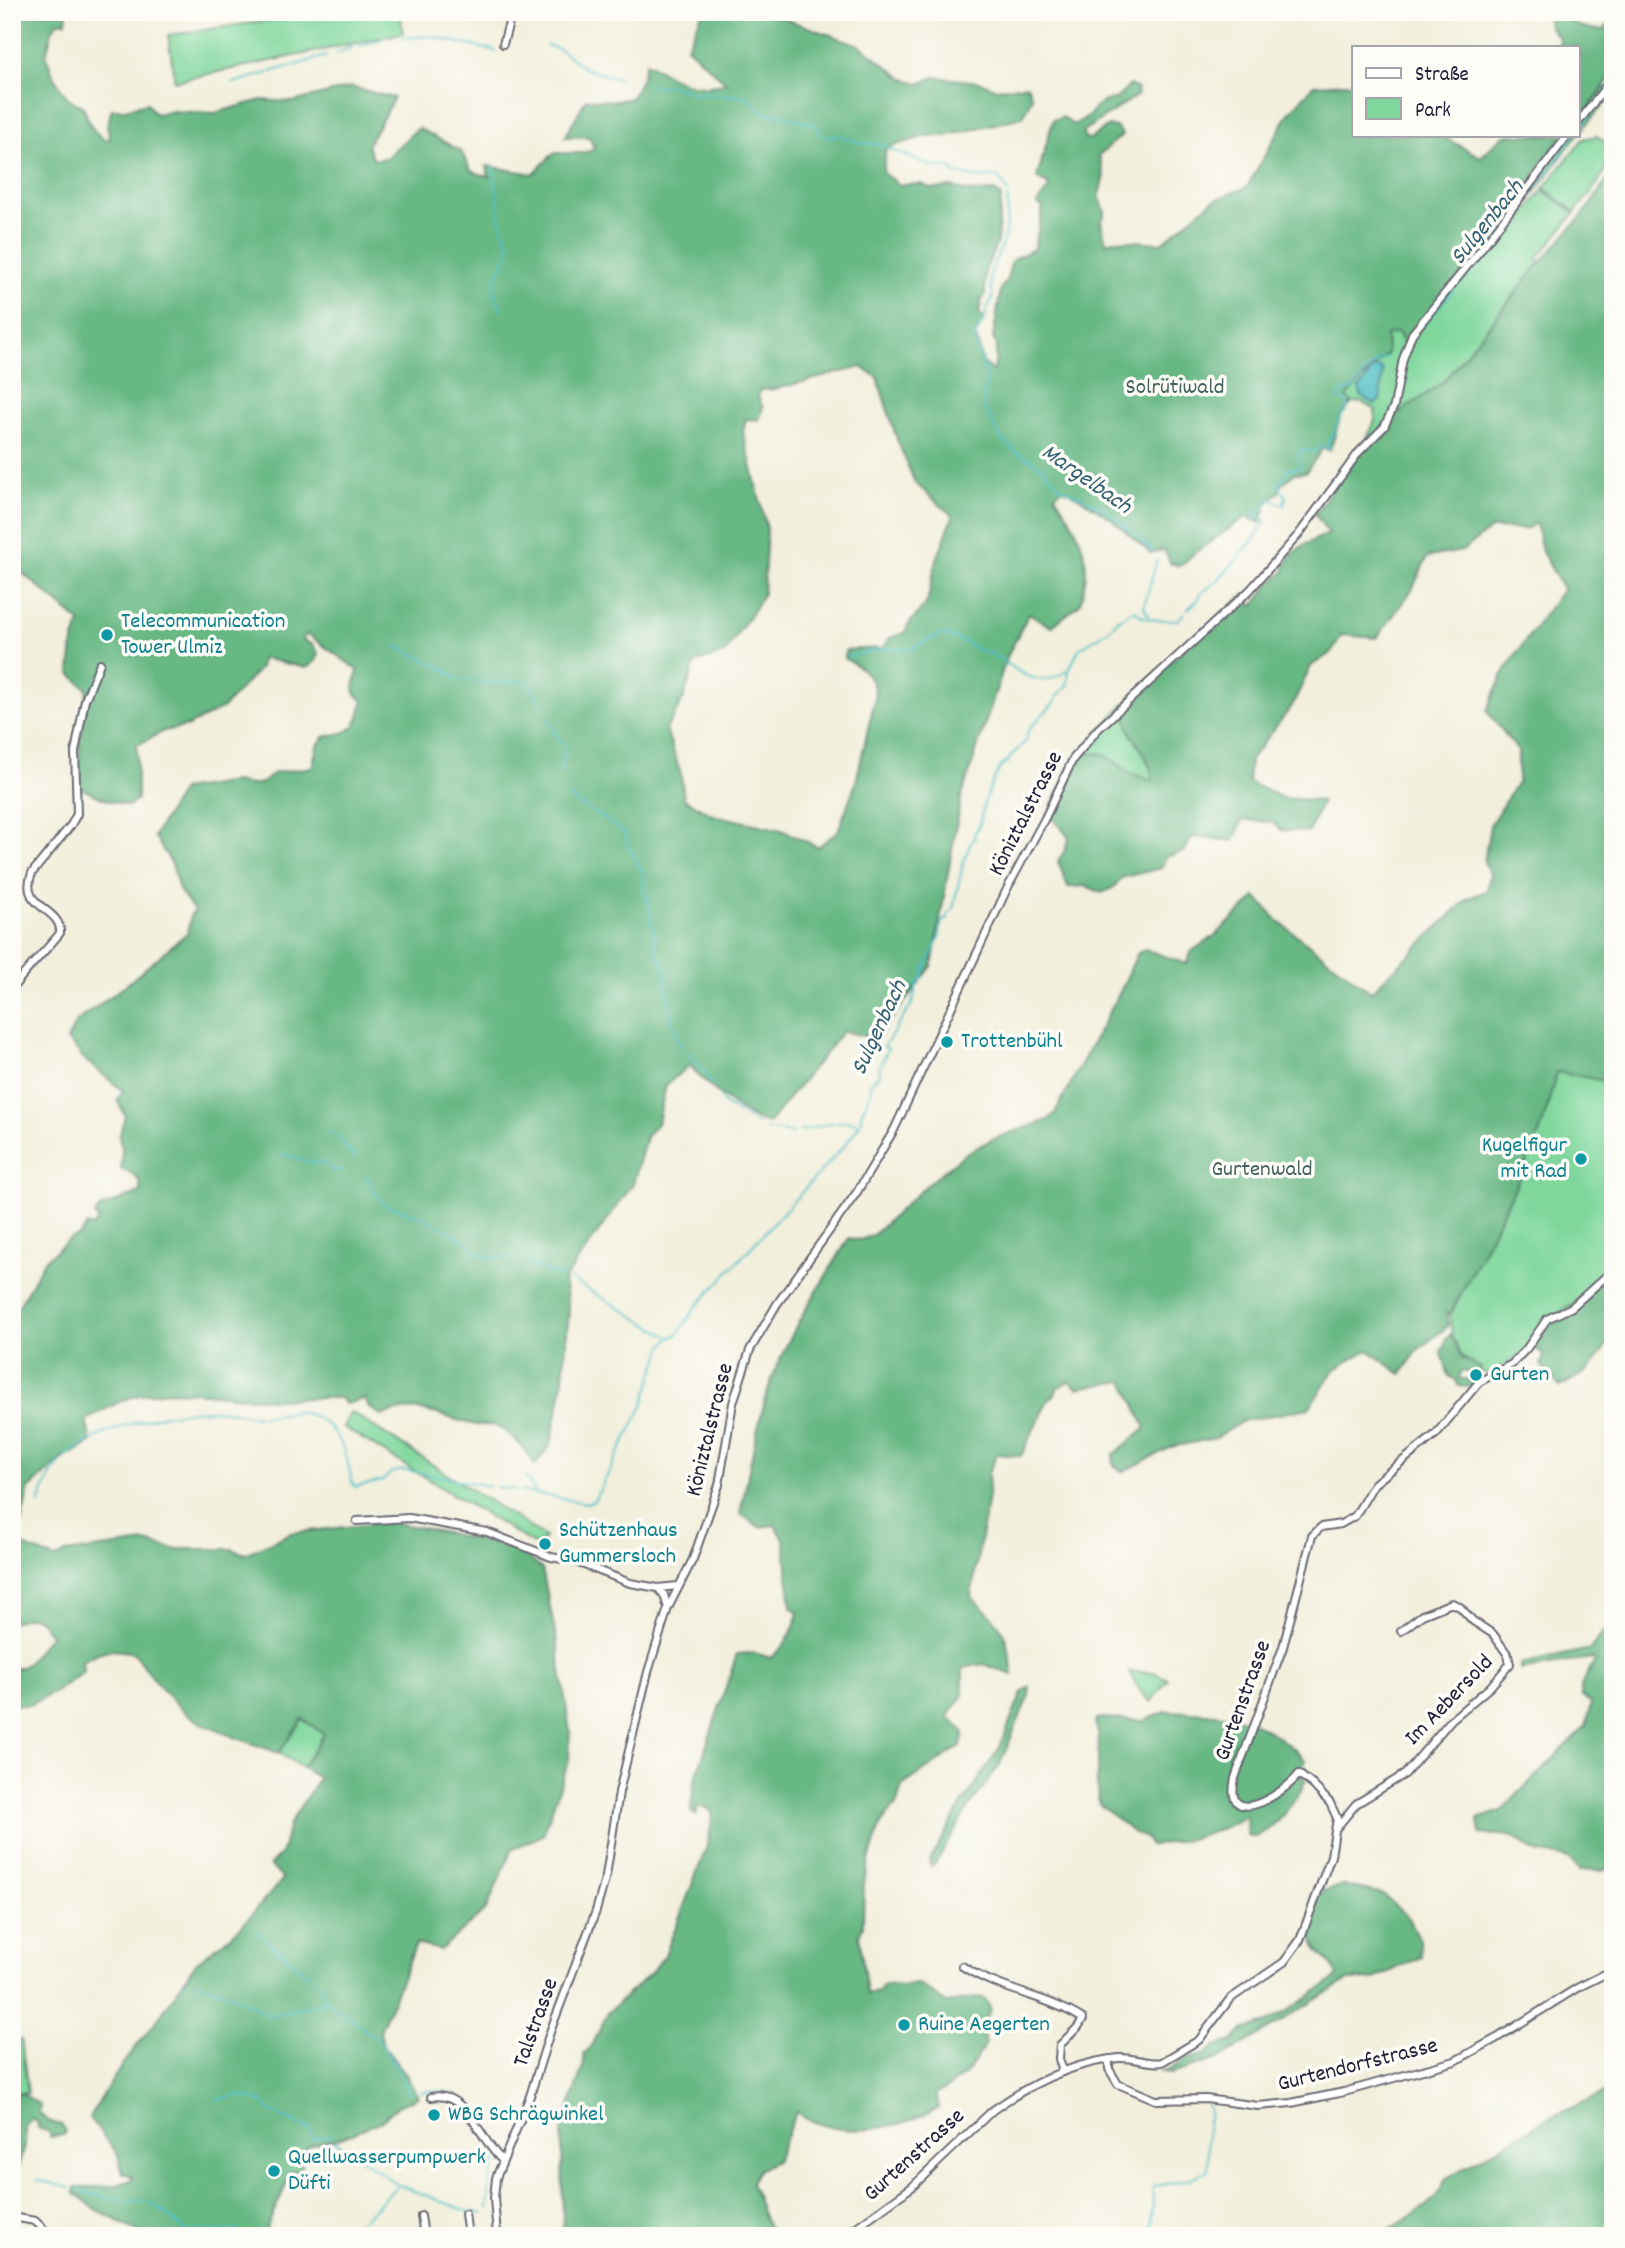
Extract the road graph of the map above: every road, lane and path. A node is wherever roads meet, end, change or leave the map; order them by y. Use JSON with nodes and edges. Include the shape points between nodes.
{"nodes":[{"id":1,"x":512,"y":12,"type":"edge"},
{"id":2,"x":503,"y":44,"type":"dead end"},
{"id":3,"x":1613,"y":76,"type":"edge"},
{"id":4,"x":1580,"y":120,"type":"edge"},
{"id":5,"x":1567,"y":136,"type":"edge"},
{"id":6,"x":100,"y":663,"type":"dead end"},
{"id":7,"x":12,"y":989,"type":"edge"},
{"id":8,"x":1613,"y":1270,"type":"edge"},
{"id":9,"x":357,"y":1521,"type":"dead end"},
{"id":10,"x":678,"y":1586,"type":"junction"},
{"id":11,"x":658,"y":1588,"type":"junction"},
{"id":12,"x":668,"y":1608,"type":"junction"},
{"id":13,"x":1401,"y":1631,"type":"dead end"},
{"id":14,"x":614,"y":1821,"type":"joint"},
{"id":15,"x":1336,"y":1828,"type":"junction"},
{"id":16,"x":962,"y":1966,"type":"dead end"},
{"id":17,"x":1613,"y":1970,"type":"edge"},
{"id":18,"x":1109,"y":2059,"type":"junction"},
{"id":19,"x":1063,"y":2072,"type":"junction"},
{"id":20,"x":431,"y":2097,"type":"dead end"},
{"id":21,"x":499,"y":2157,"type":"junction"},
{"id":22,"x":465,"y":2214,"type":"dead end"},
{"id":23,"x":421,"y":2216,"type":"dead end"},
{"id":24,"x":12,"y":2217,"type":"edge"},
{"id":25,"x":51,"y":2236,"type":"edge"},
{"id":26,"x":424,"y":2236,"type":"edge"},
{"id":27,"x":468,"y":2236,"type":"edge"},
{"id":28,"x":497,"y":2236,"type":"edge"},
{"id":29,"x":844,"y":2236,"type":"edge"}],
"edges":[{"from":1,"to":2,"type":"street"},
{"from":3,"to":4,"type":"street"},
{"from":5,"to":10,"type":"street","name":"Köniztalstrasse","via":[[1418,325],[1406,348],[1397,398],[1376,437],[1359,452],[1299,534],[1250,590],[1098,729],[1073,759],[894,1130],[750,1350],[733,1403],[719,1485],[693,1559]]},
{"from":6,"to":7,"type":"street","via":[[81,711],[75,752],[78,814],[30,881],[32,897],[59,922],[60,933]]},
{"from":8,"to":15,"type":"street","name":"Gurtenstrasse","via":[[1572,1307],[1547,1319],[1512,1364],[1479,1382],[1436,1434],[1374,1484],[1352,1519],[1321,1527],[1312,1536],[1283,1647],[1233,1789],[1240,1803],[1255,1805],[1271,1799],[1299,1774],[1330,1803],[1336,1813]]},
{"from":9,"to":11,"type":"street","via":[[409,1518],[487,1532],[608,1576]]},
{"from":10,"to":11,"type":"street"},
{"from":10,"to":12,"type":"street","name":"Köniztalstrasse"},
{"from":11,"to":12,"type":"street"},
{"from":12,"to":14,"type":"street","name":"Köniztalstrasse","via":[[632,1732]]},
{"from":13,"to":15,"type":"street","name":"Im Aebersold","via":[[1422,1615],[1452,1603],[1493,1634],[1510,1664],[1451,1720],[1405,1774],[1356,1804]]},
{"from":14,"to":21,"type":"street","name":"Talstrasse","via":[[596,1911],[530,2096]]},
{"from":15,"to":18,"type":"street","name":"Gurtenstrasse","via":[[1328,1865],[1300,1940],[1288,1958],[1230,1999],[1199,2040],[1162,2062]]},
{"from":16,"to":19,"type":"street","via":[[996,1985],[1083,2019],[1060,2045]]},
{"from":17,"to":18,"type":"street","name":"Gurtendorfstrasse","via":[[1455,2061],[1291,2103],[1248,2106],[1206,2099],[1156,2100],[1118,2084]]},
{"from":18,"to":19,"type":"street","name":"Gurtenstrasse"},
{"from":19,"to":29,"type":"street","name":"Gurtenstrasse","via":[[993,2109],[912,2188]]},
{"from":20,"to":21,"type":"street","via":[[444,2095],[460,2105]]},
{"from":21,"to":28,"type":"street","name":"Talstrasse","via":[[494,2189]]},
{"from":22,"to":27,"type":"street"},
{"from":23,"to":26,"type":"street"},
{"from":24,"to":25,"type":"street","via":[[35,2221]]}]}
